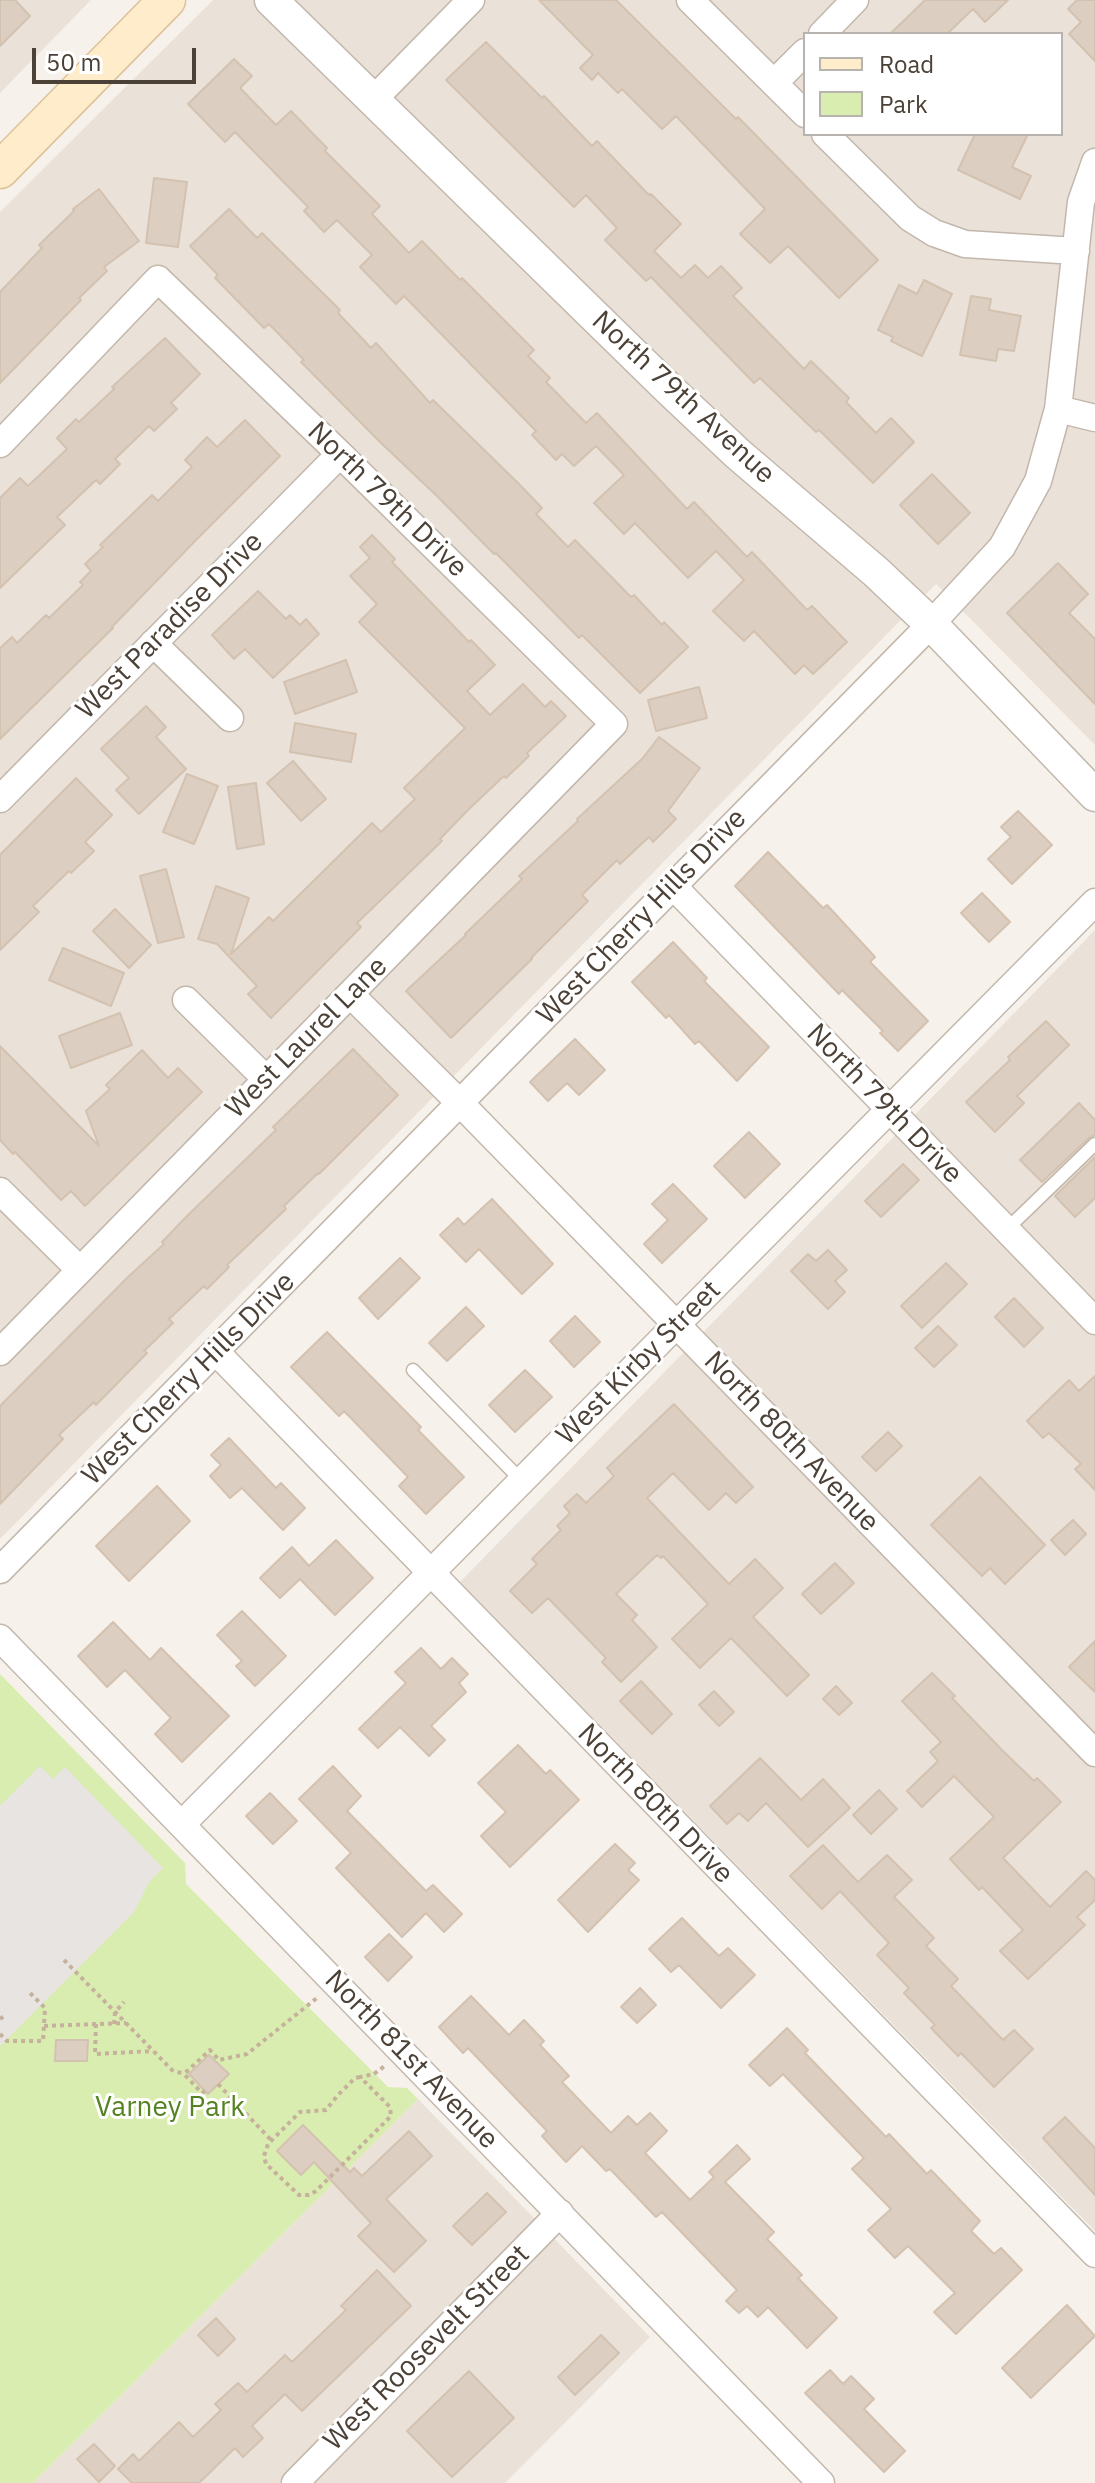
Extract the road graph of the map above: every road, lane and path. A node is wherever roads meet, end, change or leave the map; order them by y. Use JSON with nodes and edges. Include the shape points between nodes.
{"nodes":[{"id":1,"x":167,"y":0,"type":"edge"},
{"id":2,"x":271,"y":0,"type":"edge"},
{"id":3,"x":471,"y":0,"type":"edge"},
{"id":4,"x":690,"y":0,"type":"edge"},
{"id":5,"x":855,"y":0,"type":"edge"},
{"id":6,"x":824,"y":32,"type":"edge"},
{"id":7,"x":803,"y":54,"type":"edge"},
{"id":8,"x":774,"y":83,"type":"junction"},
{"id":9,"x":373,"y":100,"type":"junction"},
{"id":10,"x":803,"y":112,"type":"edge"},
{"id":11,"x":827,"y":136,"type":"edge"},
{"id":12,"x":1095,"y":162,"type":"edge"},
{"id":13,"x":0,"y":170,"type":"edge"},
{"id":14,"x":1076,"y":251,"type":"junction"},
{"id":15,"x":1058,"y":409,"type":"junction"},
{"id":16,"x":1095,"y":418,"type":"edge"},
{"id":17,"x":0,"y":444,"type":"edge"},
{"id":18,"x":340,"y":454,"type":"junction"},
{"id":19,"x":931,"y":624,"type":"junction"},
{"id":20,"x":153,"y":643,"type":"junction"},
{"id":21,"x":230,"y":718,"type":"dead end"},
{"id":22,"x":614,"y":724,"type":"joint"},
{"id":23,"x":1095,"y":795,"type":"edge"},
{"id":24,"x":0,"y":799,"type":"edge"},
{"id":25,"x":673,"y":886,"type":"junction"},
{"id":26,"x":1095,"y":902,"type":"edge"},
{"id":27,"x":351,"y":995,"type":"junction"},
{"id":28,"x":186,"y":1000,"type":"dead end"},
{"id":29,"x":266,"y":1079,"type":"junction"},
{"id":30,"x":460,"y":1103,"type":"junction"},
{"id":31,"x":890,"y":1110,"type":"junction"},
{"id":32,"x":1095,"y":1144,"type":"edge"},
{"id":33,"x":0,"y":1191,"type":"edge"},
{"id":34,"x":1006,"y":1230,"type":"junction"},
{"id":35,"x":80,"y":1270,"type":"junction"},
{"id":36,"x":1095,"y":1321,"type":"edge"},
{"id":37,"x":676,"y":1325,"type":"junction"},
{"id":38,"x":0,"y":1352,"type":"edge"},
{"id":39,"x":216,"y":1352,"type":"junction"},
{"id":40,"x":413,"y":1370,"type":"dead end"},
{"id":41,"x":522,"y":1481,"type":"junction"},
{"id":42,"x":0,"y":1570,"type":"edge"},
{"id":43,"x":431,"y":1574,"type":"junction"},
{"id":44,"x":0,"y":1638,"type":"edge"},
{"id":45,"x":1095,"y":1753,"type":"edge"},
{"id":46,"x":182,"y":1824,"type":"junction"},
{"id":47,"x":64,"y":1960,"type":"dead end"},
{"id":48,"x":334,"y":1981,"type":"junction"},
{"id":49,"x":30,"y":1993,"type":"dead end"},
{"id":50,"x":124,"y":2002,"type":"dead end"},
{"id":51,"x":115,"y":2012,"type":"junction"},
{"id":52,"x":126,"y":2023,"type":"junction"},
{"id":53,"x":96,"y":2024,"type":"junction"},
{"id":54,"x":114,"y":2024,"type":"junction"},
{"id":55,"x":44,"y":2026,"type":"junction"},
{"id":56,"x":0,"y":2034,"type":"edge"},
{"id":57,"x":153,"y":2051,"type":"junction"},
{"id":58,"x":404,"y":2052,"type":"junction"},
{"id":59,"x":184,"y":2074,"type":"junction"},
{"id":60,"x":360,"y":2077,"type":"junction"},
{"id":61,"x":218,"y":2084,"type":"dead end"},
{"id":62,"x":205,"y":2091,"type":"dead end"},
{"id":63,"x":271,"y":2140,"type":"junction"},
{"id":64,"x":560,"y":2213,"type":"junction"},
{"id":65,"x":1095,"y":2254,"type":"edge"},
{"id":66,"x":295,"y":2483,"type":"edge"},
{"id":67,"x":821,"y":2483,"type":"edge"}],
"edges":[{"from":1,"to":13,"type":"main road"},
{"from":2,"to":9,"type":"street","name":"North 79th Avenue"},
{"from":3,"to":9,"type":"street"},
{"from":4,"to":8,"type":"street"},
{"from":5,"to":6,"type":"street"},
{"from":7,"to":8,"type":"street"},
{"from":8,"to":10,"type":"street"},
{"from":9,"to":19,"type":"street","name":"North 79th Avenue","via":[[689,409]]},
{"from":11,"to":14,"type":"street","via":[[910,218],[934,233],[965,244]]},
{"from":12,"to":14,"type":"street","name":"West Cherry Hills Drive","via":[[1081,202]]},
{"from":14,"to":15,"type":"street","name":"West Cherry Hills Drive"},
{"from":15,"to":16,"type":"street"},
{"from":15,"to":19,"type":"street","name":"West Cherry Hills Drive","via":[[1038,481],[1014,527]]},
{"from":17,"to":18,"type":"street","name":"North 79th Drive","via":[[158,279]]},
{"from":18,"to":20,"type":"street","name":"West Paradise Drive"},
{"from":18,"to":22,"type":"street","name":"North 79th Drive"},
{"from":19,"to":23,"type":"street","name":"North 79th Avenue"},
{"from":19,"to":25,"type":"street","name":"West Cherry Hills Drive"},
{"from":20,"to":21,"type":"street"},
{"from":20,"to":24,"type":"street","name":"West Paradise Drive"},
{"from":22,"to":27,"type":"street","name":"West Laurel Lane"},
{"from":25,"to":30,"type":"street","name":"West Cherry Hills Drive"},
{"from":25,"to":31,"type":"street","name":"North 79th Drive"},
{"from":26,"to":31,"type":"street","name":"West Kirby Street"},
{"from":27,"to":29,"type":"street","name":"West Laurel Lane"},
{"from":27,"to":30,"type":"street","name":"North 80th Avenue"},
{"from":28,"to":29,"type":"street"},
{"from":29,"to":35,"type":"street","name":"West Laurel Lane"},
{"from":30,"to":37,"type":"street","name":"North 80th Avenue"},
{"from":30,"to":39,"type":"street","name":"West Cherry Hills Drive"},
{"from":31,"to":34,"type":"street","name":"North 79th Drive"},
{"from":31,"to":37,"type":"street","name":"West Kirby Street"},
{"from":32,"to":34,"type":"lane"},
{"from":33,"to":35,"type":"street"},
{"from":34,"to":36,"type":"street","name":"North 79th Drive"},
{"from":35,"to":38,"type":"street","name":"West Laurel Lane"},
{"from":37,"to":41,"type":"street","name":"West Kirby Street"},
{"from":37,"to":45,"type":"street","name":"North 80th Avenue"},
{"from":39,"to":42,"type":"street","name":"West Cherry Hills Drive"},
{"from":39,"to":43,"type":"street","name":"North 80th Drive"},
{"from":40,"to":41,"type":"lane"},
{"from":41,"to":43,"type":"street","name":"West Kirby Street"},
{"from":43,"to":46,"type":"street","name":"West Kirby Street"},
{"from":43,"to":65,"type":"street","name":"North 80th Drive"},
{"from":44,"to":46,"type":"street","name":"North 81st Avenue"},
{"from":46,"to":48,"type":"street","name":"North 81st Avenue"},
{"from":47,"to":51,"type":"path"},
{"from":48,"to":58,"type":"street","name":"North 81st Avenue"},
{"from":48,"to":59,"type":"path","via":[[253,2051],[219,2060],[210,2050]]},
{"from":49,"to":55,"type":"path","via":[[45,2008]]},
{"from":50,"to":51,"type":"path"},
{"from":51,"to":52,"type":"path"},
{"from":51,"to":54,"type":"path"},
{"from":52,"to":54,"type":"path"},
{"from":52,"to":57,"type":"path"},
{"from":53,"to":54,"type":"path"},
{"from":53,"to":55,"type":"path"},
{"from":53,"to":57,"type":"path","via":[[95,2054]]},
{"from":55,"to":56,"type":"path","via":[[43,2041],[7,2041]]},
{"from":57,"to":59,"type":"path"},
{"from":58,"to":60,"type":"path","via":[[374,2074]]},
{"from":58,"to":64,"type":"street","name":"North 81st Avenue"},
{"from":59,"to":62,"type":"path"},
{"from":60,"to":63,"type":"path","via":[[326,2110],[300,2112]]},
{"from":60,"to":63,"type":"path","via":[[392,2115],[316,2191],[299,2195],[266,2164],[264,2152]]},
{"from":61,"to":63,"type":"path"},
{"from":64,"to":66,"type":"street","name":"West Roosevelt Street"},
{"from":64,"to":67,"type":"street","name":"North 81st Avenue"}]}
